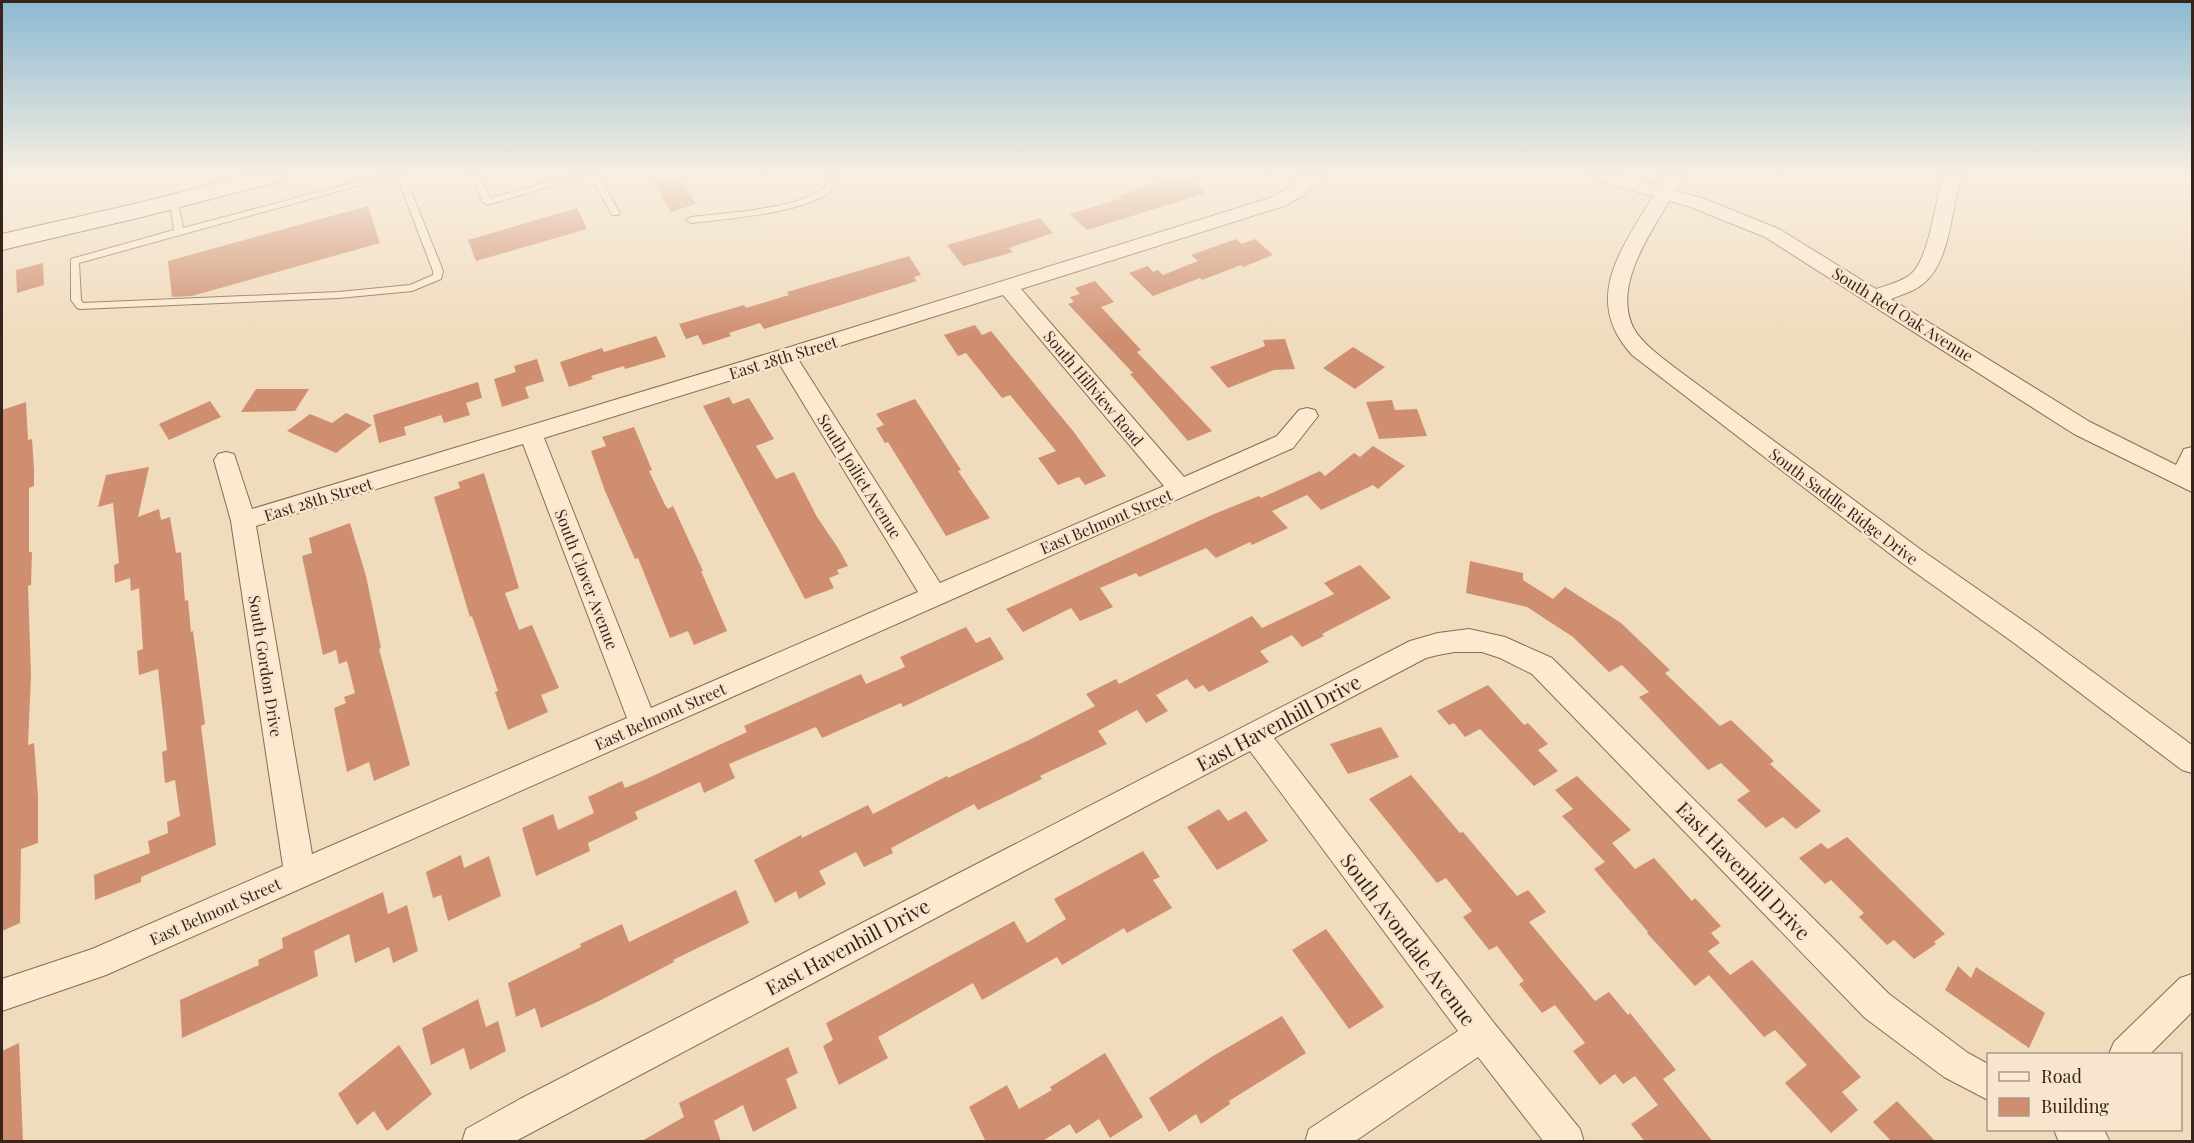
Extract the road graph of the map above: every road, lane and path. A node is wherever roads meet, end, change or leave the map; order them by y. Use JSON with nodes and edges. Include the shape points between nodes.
{"nodes":[{"id":1,"x":19,"y":229,"type":"edge"},
{"id":2,"x":59,"y":229,"type":"edge"},
{"id":3,"x":188,"y":229,"type":"edge"},
{"id":4,"x":422,"y":229,"type":"edge"},
{"id":5,"x":1190,"y":229,"type":"edge"},
{"id":6,"x":1646,"y":229,"type":"edge"},
{"id":7,"x":1764,"y":229,"type":"edge"},
{"id":8,"x":1938,"y":229,"type":"edge"},
{"id":9,"x":178,"y":232,"type":"joint"},
{"id":10,"x":2,"y":234,"type":"edge"},
{"id":11,"x":2,"y":243,"type":"edge"},
{"id":12,"x":1008,"y":287,"type":"junction"},
{"id":13,"x":1876,"y":297,"type":"junction"},
{"id":14,"x":785,"y":356,"type":"junction"},
{"id":15,"x":1307,"y":416,"type":"dead end"},
{"id":16,"x":531,"y":434,"type":"junction"},
{"id":17,"x":2193,"y":455,"type":"edge"},
{"id":18,"x":226,"y":460,"type":"dead end"},
{"id":19,"x":2187,"y":480,"type":"edge"},
{"id":20,"x":1180,"y":489,"type":"junction"},
{"id":21,"x":243,"y":521,"type":"junction"},
{"id":22,"x":934,"y":596,"type":"junction"},
{"id":23,"x":642,"y":723,"type":"junction"},
{"id":24,"x":1254,"y":734,"type":"junction"},
{"id":25,"x":2193,"y":761,"type":"edge"},
{"id":26,"x":300,"y":873,"type":"junction"},
{"id":27,"x":2193,"y":990,"type":"edge"},
{"id":28,"x":2,"y":995,"type":"edge"},
{"id":29,"x":1482,"y":1035,"type":"junction"},
{"id":30,"x":2127,"y":1053,"type":"edge"},
{"id":31,"x":1987,"y":1082,"type":"edge"},
{"id":32,"x":479,"y":1142,"type":"edge"},
{"id":33,"x":1322,"y":1142,"type":"edge"},
{"id":34,"x":1567,"y":1142,"type":"edge"}],
"edges":[{"from":1,"to":10,"type":"main road"},
{"from":2,"to":11,"type":"main road"},
{"from":3,"to":9,"type":"lane"},
{"from":4,"to":9,"type":"lane","via":[[438,277],[412,288],[339,295],[80,306],[76,300],[74,261]]},
{"from":5,"to":12,"type":"street","name":"East 28th Street"},
{"from":6,"to":25,"type":"street","name":"South Saddle Ridge Drive","via":[[1621,275],[1617,304],[1618,318],[1633,342],[1676,379],[1911,556]]},
{"from":7,"to":13,"type":"street","name":"South Red Oak Avenue"},
{"from":8,"to":13,"type":"street","via":[[1923,274]]},
{"from":12,"to":14,"type":"street","name":"East 28th Street"},
{"from":12,"to":20,"type":"street","name":"South Hillview Road"},
{"from":13,"to":19,"type":"street","name":"South Red Oak Avenue","via":[[2082,428]]},
{"from":14,"to":16,"type":"street","name":"East 28th Street"},
{"from":14,"to":22,"type":"street","name":"South Joiliet Avenue"},
{"from":15,"to":20,"type":"street","name":"East Belmont Street","via":[[1285,442]]},
{"from":16,"to":21,"type":"street","name":"East 28th Street"},
{"from":16,"to":23,"type":"street","name":"South Clover Avenue"},
{"from":17,"to":19,"type":"street"},
{"from":18,"to":21,"type":"street","name":"South Gordon Drive"},
{"from":20,"to":22,"type":"street","name":"East Belmont Street"},
{"from":21,"to":26,"type":"street","name":"South Gordon Drive"},
{"from":22,"to":23,"type":"street","name":"East Belmont Street"},
{"from":23,"to":26,"type":"street","name":"East Belmont Street"},
{"from":24,"to":29,"type":"street","name":"South Avondale Avenue"},
{"from":24,"to":31,"type":"street","name":"East Havenhill Drive","via":[[1419,648],[1468,638],[1514,650],[1542,666],[1566,688],[1877,1006],[1956,1065]]},
{"from":24,"to":32,"type":"street","name":"East Havenhill Drive"},
{"from":26,"to":28,"type":"street","name":"East Belmont Street","via":[[95,964]]},
{"from":27,"to":30,"type":"street"},
{"from":29,"to":33,"type":"street"},
{"from":29,"to":34,"type":"street","name":"South Avondale Avenue"}]}
